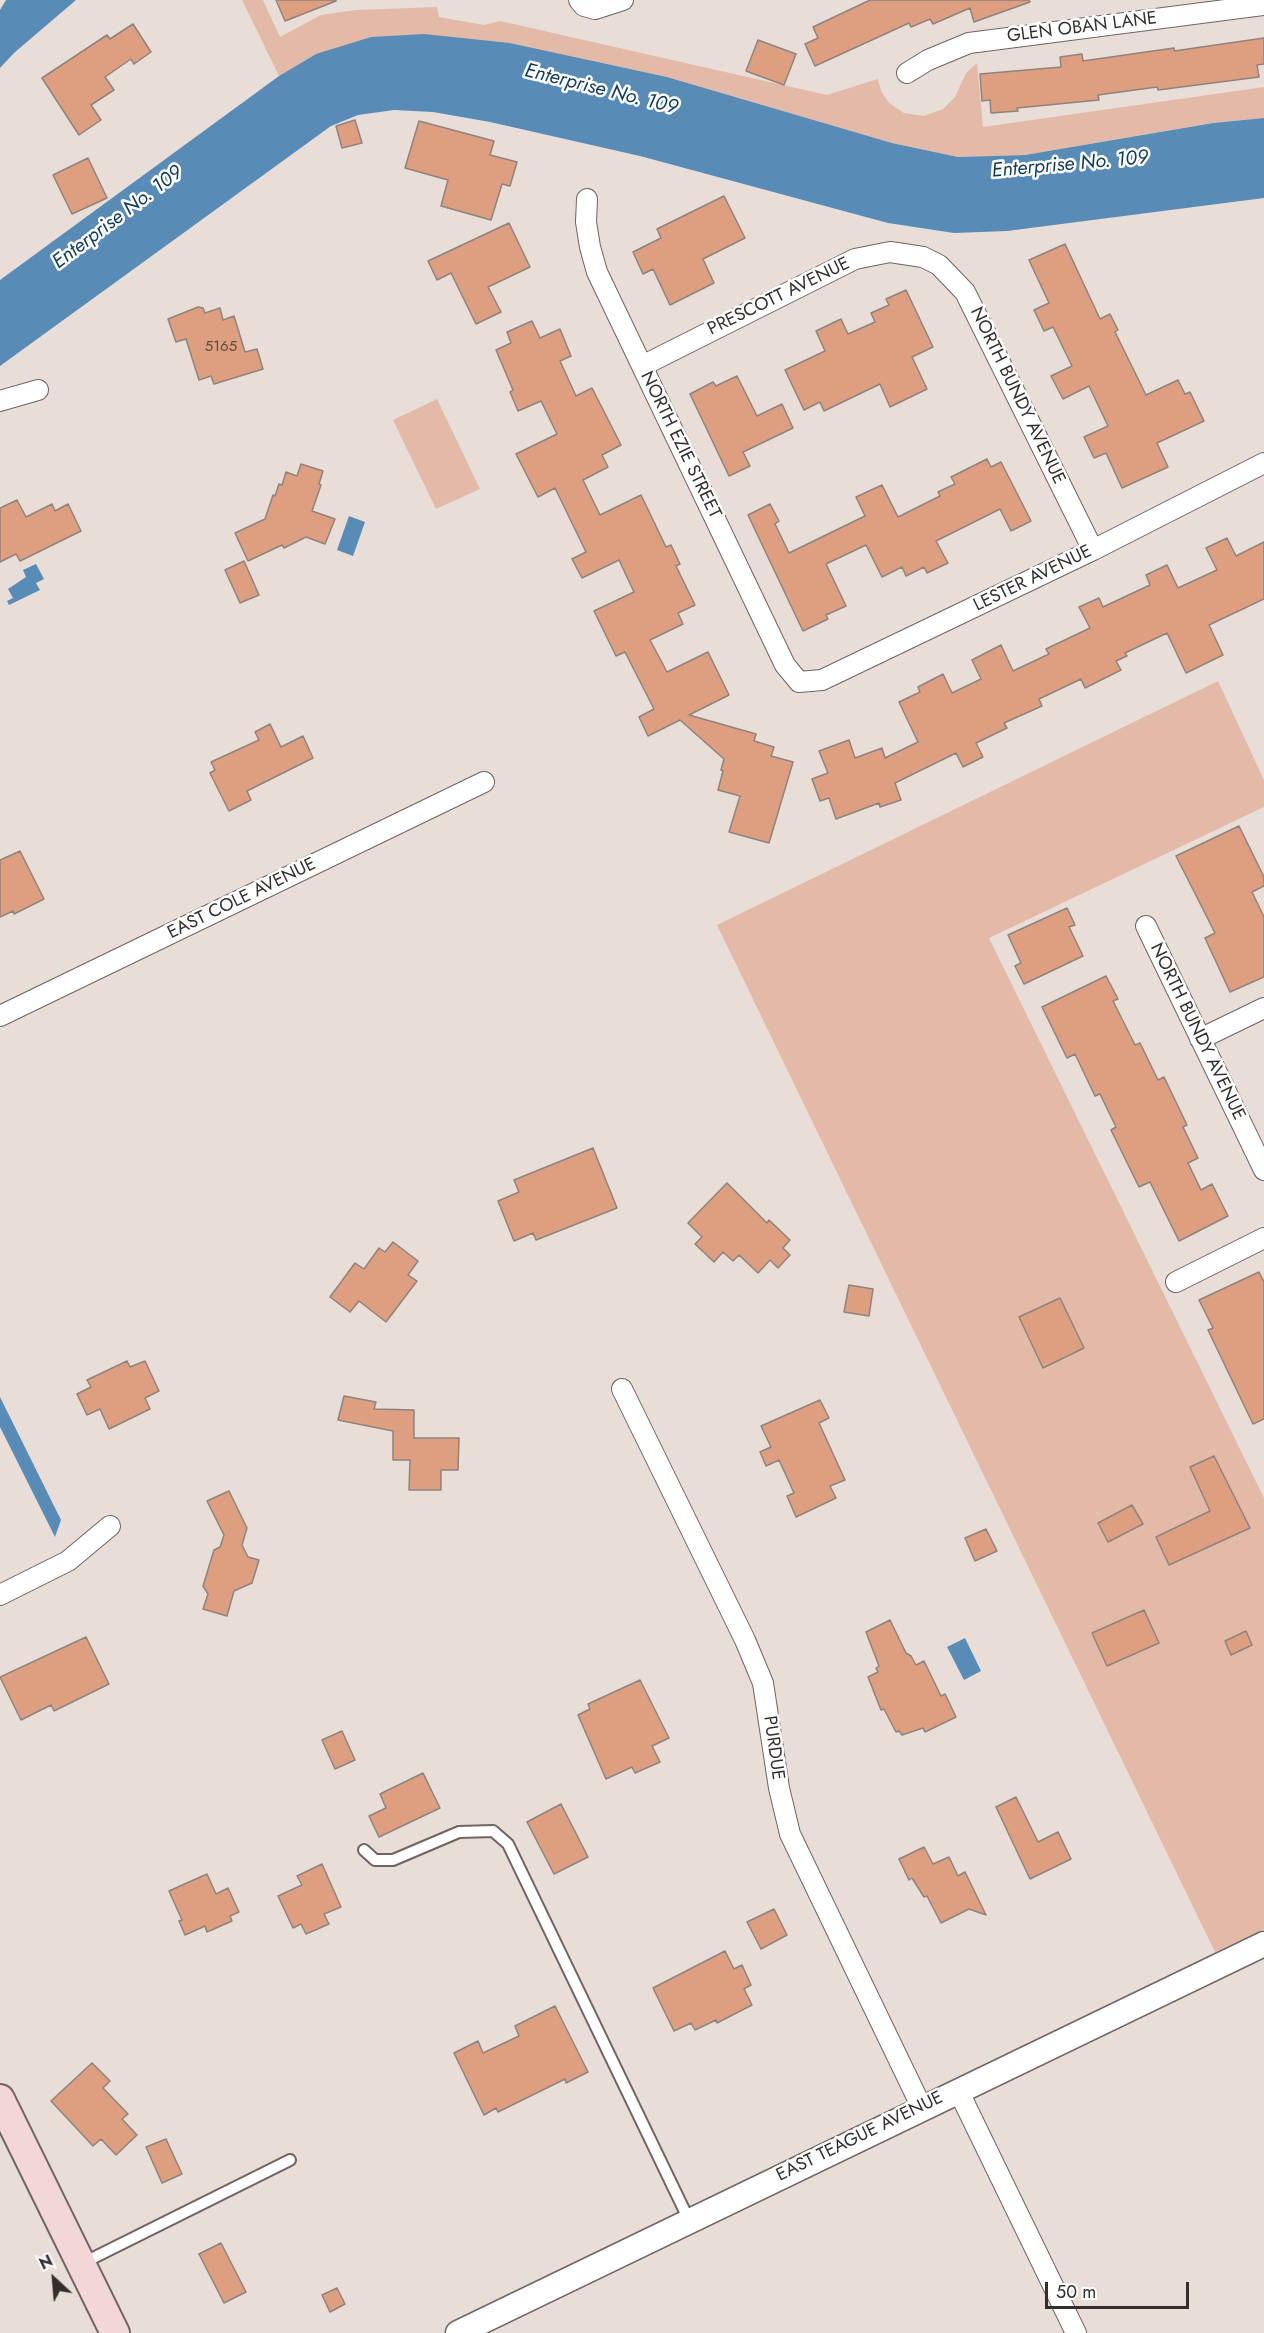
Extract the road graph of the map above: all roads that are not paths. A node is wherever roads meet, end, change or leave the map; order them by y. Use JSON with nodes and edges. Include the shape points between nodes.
{"nodes":[{"id":1,"x":623,"y":0,"type":"edge"},
{"id":2,"x":583,"y":4,"type":"edge"},
{"id":3,"x":1264,"y":5,"type":"edge"},
{"id":4,"x":1180,"y":8,"type":"edge"},
{"id":5,"x":907,"y":73,"type":"dead end"},
{"id":6,"x":587,"y":199,"type":"dead end"},
{"id":7,"x":922,"y":257,"type":"joint"},
{"id":8,"x":642,"y":366,"type":"junction"},
{"id":9,"x":38,"y":390,"type":"dead end"},
{"id":10,"x":0,"y":401,"type":"edge"},
{"id":11,"x":1264,"y":463,"type":"edge"},
{"id":12,"x":1093,"y":550,"type":"junction"},
{"id":13,"x":799,"y":682,"type":"joint"},
{"id":14,"x":484,"y":782,"type":"dead end"},
{"id":15,"x":1146,"y":926,"type":"dead end"},
{"id":16,"x":1264,"y":1008,"type":"edge"},
{"id":17,"x":0,"y":1016,"type":"edge"},
{"id":18,"x":1200,"y":1039,"type":"junction"},
{"id":19,"x":1264,"y":1170,"type":"edge"},
{"id":20,"x":1264,"y":1238,"type":"edge"},
{"id":21,"x":1176,"y":1282,"type":"dead end"},
{"id":22,"x":622,"y":1389,"type":"dead end"},
{"id":23,"x":110,"y":1526,"type":"dead end"},
{"id":24,"x":0,"y":1595,"type":"edge"},
{"id":25,"x":364,"y":1850,"type":"dead end"},
{"id":26,"x":1264,"y":1944,"type":"edge"},
{"id":27,"x":958,"y":2090,"type":"junction"},
{"id":28,"x":0,"y":2099,"type":"edge"},
{"id":29,"x":922,"y":2108,"type":"junction"},
{"id":30,"x":290,"y":2160,"type":"dead end"},
{"id":31,"x":689,"y":2220,"type":"junction"},
{"id":32,"x":81,"y":2265,"type":"junction"},
{"id":33,"x":115,"y":2333,"type":"edge"},
{"id":34,"x":458,"y":2333,"type":"edge"},
{"id":35,"x":1076,"y":2333,"type":"edge"}],
"edges":[{"from":1,"to":2,"type":"street","via":[[605,7]]},
{"from":3,"to":4,"type":"street","name":"GLEN OBAN LANE"},
{"from":4,"to":5,"type":"street","name":"GLEN OBAN LANE","via":[[969,43]]},
{"from":6,"to":8,"type":"street","name":"NORTH EZIE STREET","via":[[586,222],[597,272]]},
{"from":7,"to":8,"type":"street","name":"PRESCOTT AVENUE","via":[[890,252],[855,259]]},
{"from":7,"to":12,"type":"street","name":"NORTH BUNDY AVENUE","via":[[939,265],[965,292]]},
{"from":8,"to":13,"type":"street","name":"NORTH EZIE STREET","via":[[785,665]]},
{"from":9,"to":10,"type":"street"},
{"from":11,"to":12,"type":"street","name":"LESTER AVENUE"},
{"from":12,"to":13,"type":"street","name":"LESTER AVENUE","via":[[822,680]]},
{"from":14,"to":17,"type":"street","name":"EAST COLE AVENUE"},
{"from":15,"to":18,"type":"street","name":"NORTH BUNDY AVENUE"},
{"from":16,"to":18,"type":"street"},
{"from":18,"to":19,"type":"street","name":"NORTH BUNDY AVENUE"},
{"from":20,"to":21,"type":"street"},
{"from":22,"to":29,"type":"street","name":"PURDUE","via":[[754,1660],[763,1683],[790,1834]]},
{"from":23,"to":24,"type":"street","via":[[68,1561]]},
{"from":25,"to":31,"type":"lane","via":[[375,1860],[393,1860],[459,1832],[493,1831],[508,1844]]},
{"from":26,"to":27,"type":"street","name":"EAST TEAGUE AVENUE"},
{"from":27,"to":29,"type":"street","name":"EAST TEAGUE AVENUE"},
{"from":27,"to":35,"type":"street"},
{"from":28,"to":32,"type":"main road"},
{"from":29,"to":31,"type":"street","name":"EAST TEAGUE AVENUE"},
{"from":30,"to":32,"type":"lane"},
{"from":31,"to":34,"type":"street","name":"EAST TEAGUE AVENUE"},
{"from":32,"to":33,"type":"main road"}]}
